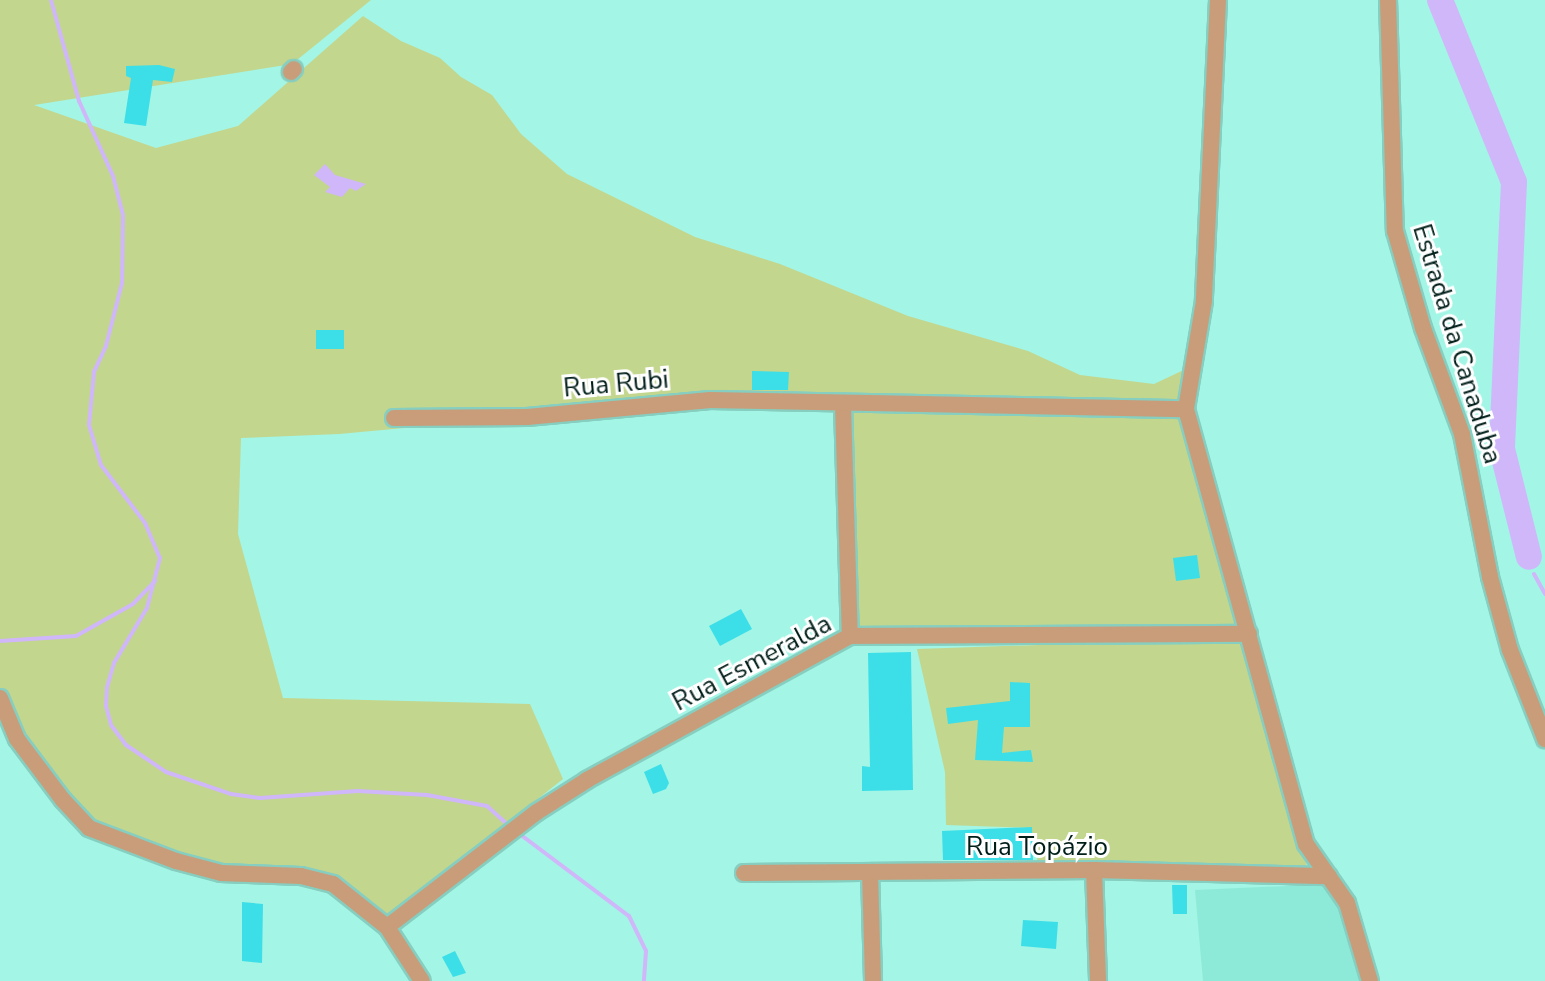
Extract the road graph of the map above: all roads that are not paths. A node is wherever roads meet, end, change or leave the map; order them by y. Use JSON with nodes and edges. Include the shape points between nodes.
{"nodes":[{"id":1,"x":1218,"y":0,"type":"edge"},
{"id":2,"x":1388,"y":0,"type":"edge"},
{"id":3,"x":843,"y":405,"type":"junction"},
{"id":4,"x":1186,"y":409,"type":"junction"},
{"id":5,"x":394,"y":418,"type":"dead end"},
{"id":6,"x":1249,"y":634,"type":"junction"},
{"id":7,"x":850,"y":636,"type":"junction"},
{"id":8,"x":0,"y":698,"type":"edge"},
{"id":9,"x":1545,"y":739,"type":"edge"},
{"id":10,"x":1094,"y":870,"type":"junction"},
{"id":11,"x":870,"y":872,"type":"junction"},
{"id":12,"x":744,"y":873,"type":"dead end"},
{"id":13,"x":1329,"y":876,"type":"junction"},
{"id":14,"x":387,"y":927,"type":"junction"},
{"id":15,"x":422,"y":981,"type":"edge"},
{"id":16,"x":873,"y":981,"type":"edge"},
{"id":17,"x":1098,"y":981,"type":"edge"},
{"id":18,"x":1370,"y":981,"type":"edge"}],
"edges":[{"from":1,"to":4,"type":"street","via":[[1204,301]]},
{"from":2,"to":9,"type":"street","name":"Estrada da Canaduba","via":[[1395,231],[1462,434],[1510,650]]},
{"from":3,"to":4,"type":"street","name":"Rua Rubi"},
{"from":3,"to":5,"type":"street","name":"Rua Rubi","via":[[710,400],[527,417]]},
{"from":3,"to":7,"type":"street"},
{"from":4,"to":6,"type":"street"},
{"from":6,"to":7,"type":"street","name":"Rua Esmeralda"},
{"from":6,"to":13,"type":"street","via":[[1306,844]]},
{"from":7,"to":14,"type":"street","name":"Rua Esmeralda","via":[[587,780]]},
{"from":8,"to":14,"type":"street","via":[[17,739],[89,828],[221,873],[301,876],[333,884]]},
{"from":10,"to":11,"type":"street","name":"Rua Topázio"},
{"from":10,"to":13,"type":"street","name":"Rua Topázio"},
{"from":10,"to":17,"type":"street"},
{"from":11,"to":12,"type":"street","name":"Rua Topázio"},
{"from":11,"to":16,"type":"street"},
{"from":13,"to":18,"type":"street","via":[[1347,903]]},
{"from":14,"to":15,"type":"street"}]}
